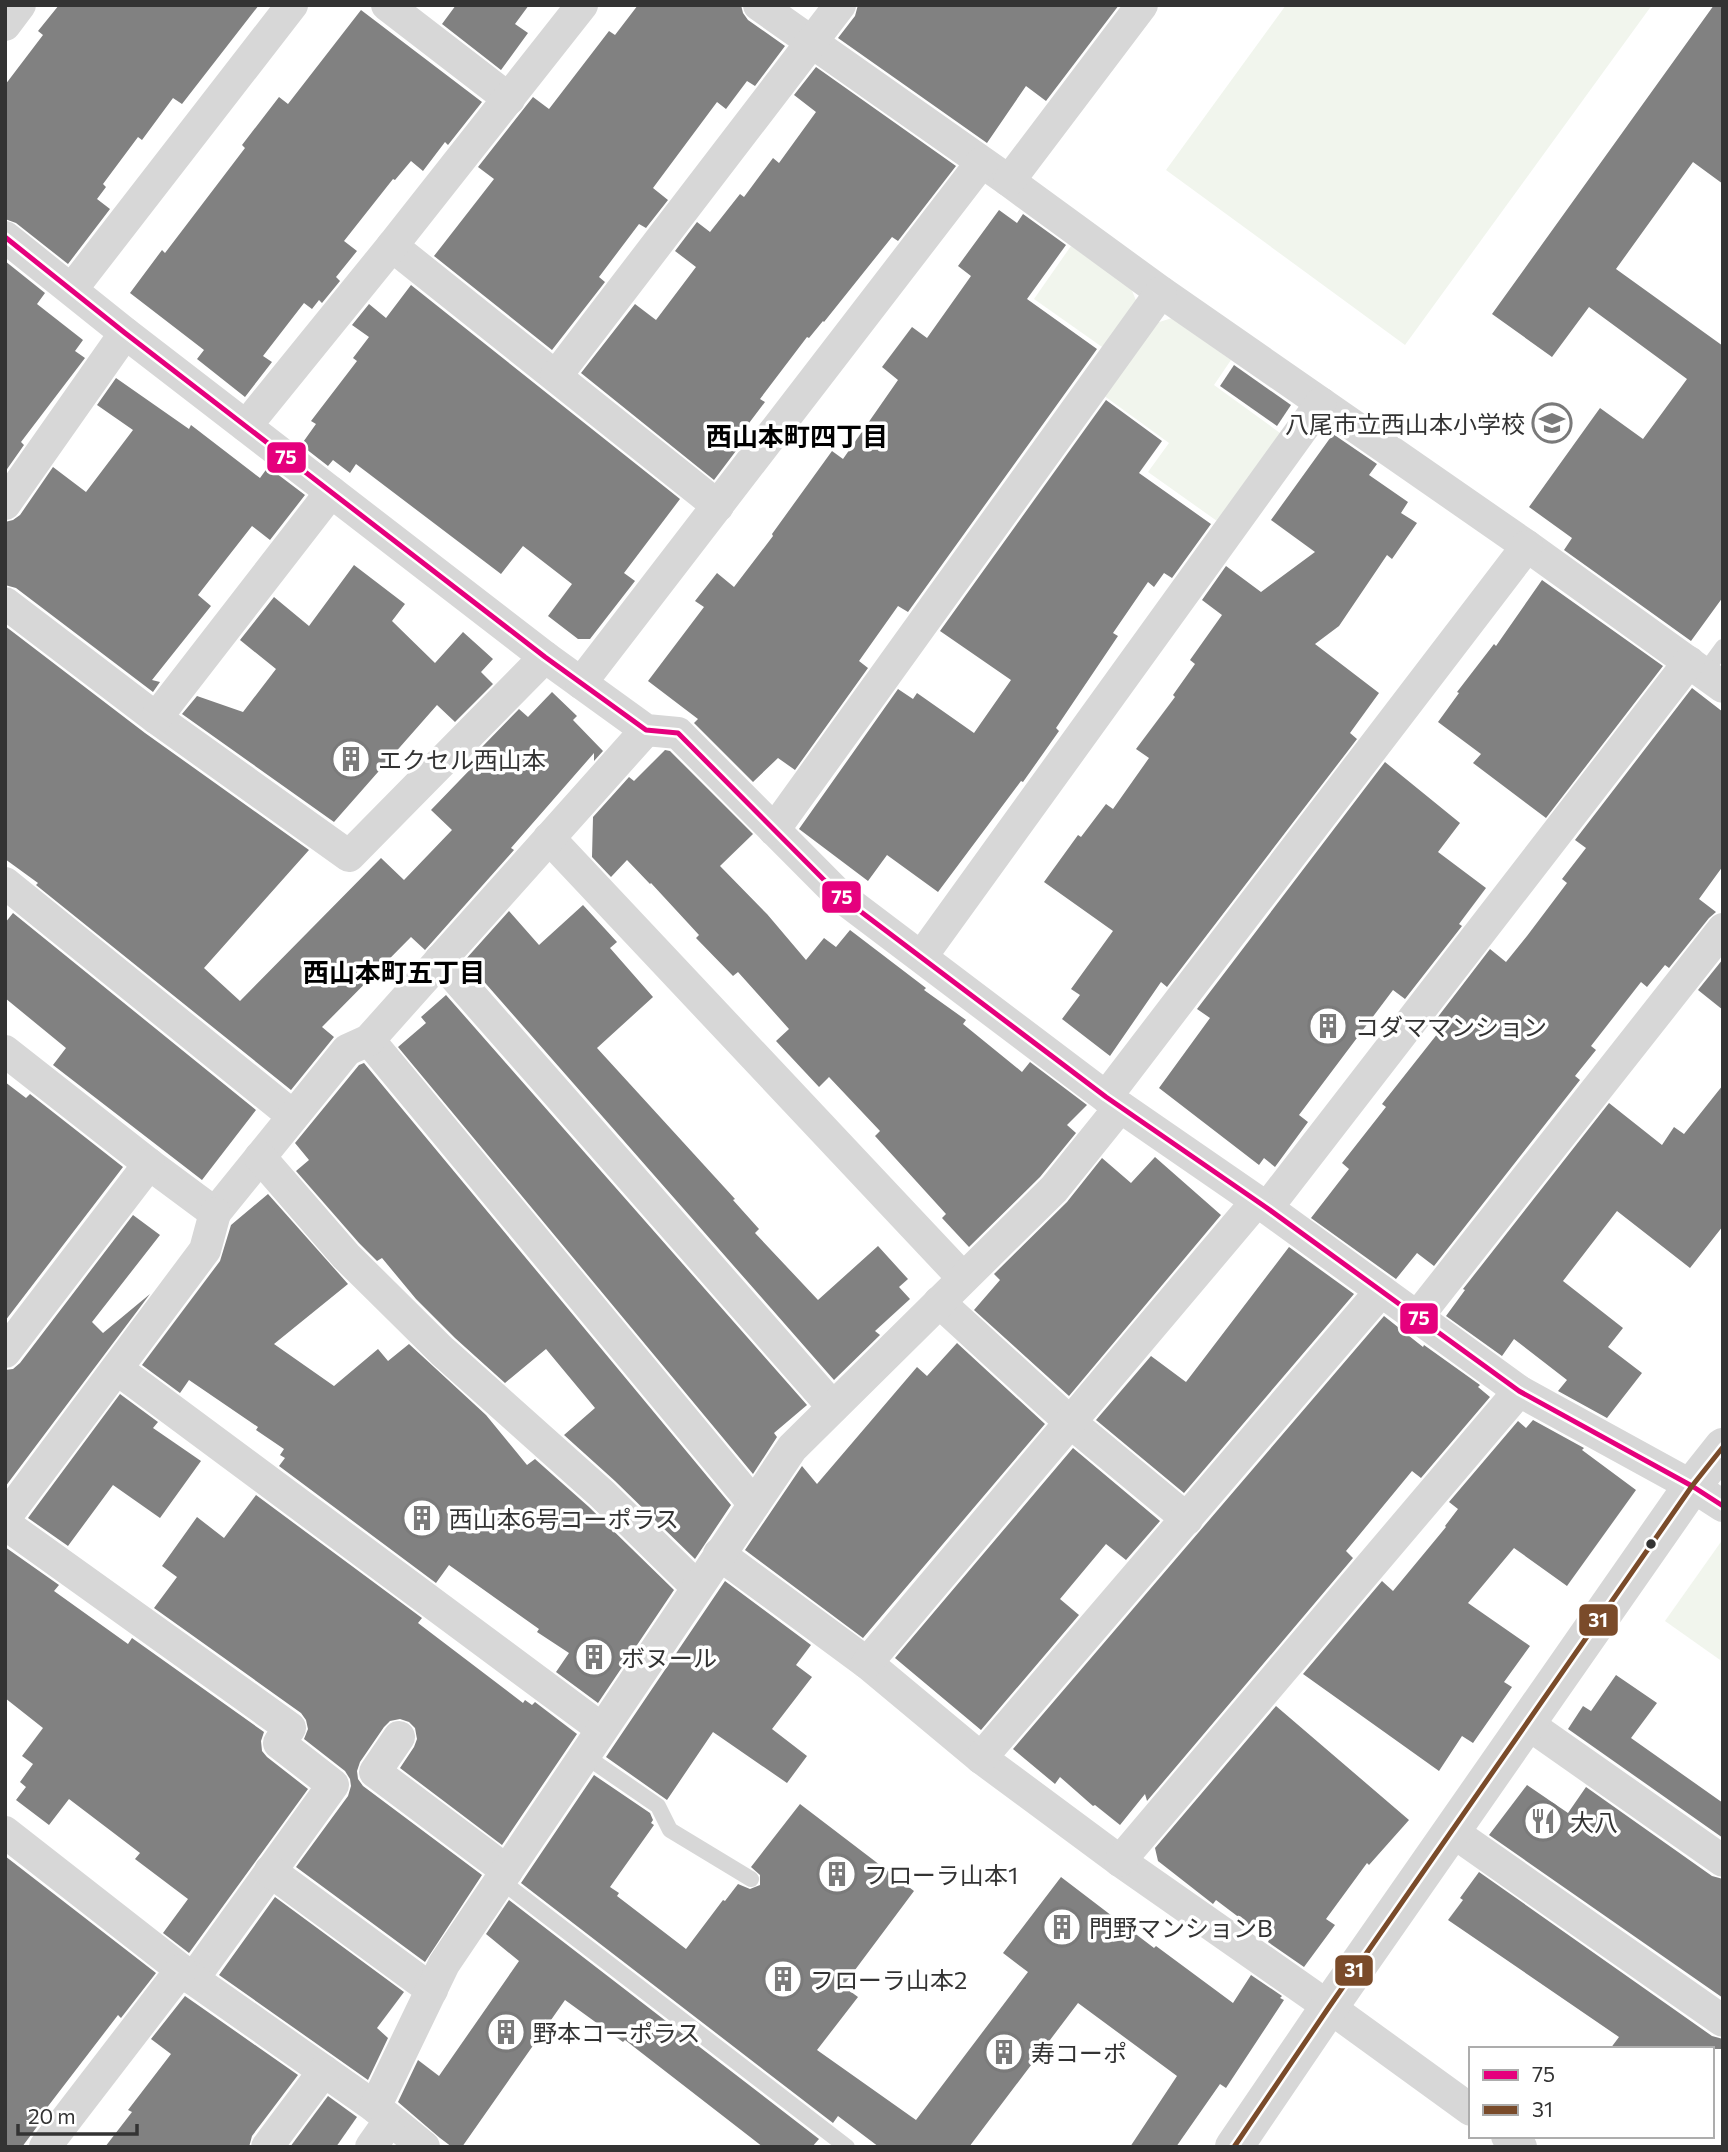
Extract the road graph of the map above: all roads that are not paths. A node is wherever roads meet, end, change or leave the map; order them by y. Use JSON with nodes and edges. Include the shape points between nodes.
{"nodes":[{"id":1,"x":20,"y":5,"type":"edge"},
{"id":2,"x":292,"y":5,"type":"edge"},
{"id":3,"x":387,"y":5,"type":"edge"},
{"id":4,"x":582,"y":5,"type":"edge"},
{"id":5,"x":759,"y":5,"type":"edge"},
{"id":6,"x":840,"y":5,"type":"edge"},
{"id":7,"x":1142,"y":5,"type":"edge"},
{"id":8,"x":5,"y":24,"type":"edge"},
{"id":9,"x":811,"y":44,"type":"junction"},
{"id":10,"x":509,"y":99,"type":"junction"},
{"id":11,"x":981,"y":163,"type":"junction"},
{"id":12,"x":1009,"y":181,"type":"junction"},
{"id":13,"x":5,"y":237,"type":"edge"},
{"id":14,"x":392,"y":246,"type":"junction"},
{"id":15,"x":72,"y":289,"type":"junction"},
{"id":16,"x":1161,"y":292,"type":"junction"},
{"id":17,"x":125,"y":333,"type":"junction"},
{"id":18,"x":555,"y":376,"type":"junction"},
{"id":19,"x":1321,"y":404,"type":"junction"},
{"id":20,"x":246,"y":426,"type":"junction"},
{"id":21,"x":331,"y":492,"type":"junction"},
{"id":22,"x":5,"y":504,"type":"edge"},
{"id":23,"x":718,"y":506,"type":"junction"},
{"id":24,"x":1527,"y":546,"type":"junction"},
{"id":25,"x":5,"y":603,"type":"edge"},
{"id":26,"x":1723,"y":647,"type":"edge"},
{"id":27,"x":545,"y":657,"type":"junction"},
{"id":28,"x":1705,"y":674,"type":"edge"},
{"id":29,"x":581,"y":683,"type":"junction"},
{"id":30,"x":156,"y":718,"type":"junction"},
{"id":31,"x":646,"y":730,"type":"junction"},
{"id":32,"x":774,"y":830,"type":"junction"},
{"id":33,"x":549,"y":838,"type":"junction"},
{"id":34,"x":5,"y":883,"type":"edge"},
{"id":35,"x":1723,"y":929,"type":"edge"},
{"id":36,"x":922,"y":956,"type":"junction"},
{"id":37,"x":440,"y":960,"type":"junction"},
{"id":38,"x":369,"y":1040,"type":"junction"},
{"id":39,"x":5,"y":1051,"type":"edge"},
{"id":40,"x":1113,"y":1102,"type":"junction"},
{"id":41,"x":293,"y":1116,"type":"junction"},
{"id":42,"x":260,"y":1157,"type":"junction"},
{"id":43,"x":149,"y":1164,"type":"junction"},
{"id":44,"x":1262,"y":1204,"type":"junction"},
{"id":45,"x":215,"y":1213,"type":"junction"},
{"id":46,"x":964,"y":1278,"type":"junction"},
{"id":47,"x":1381,"y":1291,"type":"junction"},
{"id":48,"x":939,"y":1303,"type":"junction"},
{"id":49,"x":1418,"y":1316,"type":"junction"},
{"id":50,"x":5,"y":1352,"type":"edge"},
{"id":51,"x":117,"y":1369,"type":"junction"},
{"id":52,"x":1519,"y":1391,"type":"junction"},
{"id":53,"x":833,"y":1407,"type":"junction"},
{"id":54,"x":1070,"y":1422,"type":"junction"},
{"id":55,"x":1723,"y":1447,"type":"edge"},
{"id":56,"x":1708,"y":1496,"type":"edge"},
{"id":57,"x":754,"y":1504,"type":"junction"},
{"id":58,"x":5,"y":1518,"type":"edge"},
{"id":59,"x":1186,"y":1519,"type":"junction"},
{"id":60,"x":5,"y":1524,"type":"edge"},
{"id":61,"x":719,"y":1554,"type":"junction"},
{"id":62,"x":697,"y":1587,"type":"junction"},
{"id":63,"x":867,"y":1663,"type":"junction"},
{"id":64,"x":1528,"y":1724,"type":"junction"},
{"id":65,"x":602,"y":1729,"type":"junction"},
{"id":66,"x":399,"y":1737,"type":"dead end"},
{"id":67,"x":584,"y":1755,"type":"junction"},
{"id":68,"x":981,"y":1758,"type":"junction"},
{"id":69,"x":5,"y":1832,"type":"edge"},
{"id":70,"x":1452,"y":1832,"type":"junction"},
{"id":71,"x":1120,"y":1861,"type":"junction"},
{"id":72,"x":1723,"y":1861,"type":"edge"},
{"id":73,"x":270,"y":1871,"type":"junction"},
{"id":74,"x":503,"y":1876,"type":"junction"},
{"id":75,"x":751,"y":1879,"type":"dead end"},
{"id":76,"x":187,"y":1974,"type":"junction"},
{"id":77,"x":432,"y":1990,"type":"junction"},
{"id":78,"x":1329,"y":2007,"type":"junction"},
{"id":79,"x":1723,"y":2021,"type":"edge"},
{"id":80,"x":324,"y":2071,"type":"junction"},
{"id":81,"x":1469,"y":2109,"type":"edge"},
{"id":82,"x":383,"y":2113,"type":"junction"},
{"id":83,"x":45,"y":2147,"type":"edge"},
{"id":84,"x":267,"y":2147,"type":"edge"},
{"id":85,"x":371,"y":2147,"type":"edge"},
{"id":86,"x":425,"y":2147,"type":"edge"},
{"id":87,"x":847,"y":2147,"type":"edge"},
{"id":88,"x":1234,"y":2147,"type":"edge"}],
"edges":[{"from":1,"to":8,"type":"street"},
{"from":2,"to":15,"type":"street"},
{"from":3,"to":10,"type":"street"},
{"from":4,"to":10,"type":"street"},
{"from":5,"to":9,"type":"street"},
{"from":6,"to":9,"type":"street"},
{"from":7,"to":12,"type":"street"},
{"from":9,"to":11,"type":"street"},
{"from":9,"to":18,"type":"street"},
{"from":10,"to":14,"type":"street"},
{"from":11,"to":12,"type":"street"},
{"from":11,"to":23,"type":"street"},
{"from":12,"to":16,"type":"street"},
{"from":13,"to":15,"type":"street"},
{"from":14,"to":18,"type":"street"},
{"from":14,"to":20,"type":"street"},
{"from":15,"to":17,"type":"street"},
{"from":16,"to":19,"type":"street"},
{"from":16,"to":32,"type":"street"},
{"from":17,"to":20,"type":"street"},
{"from":17,"to":22,"type":"street"},
{"from":18,"to":23,"type":"street"},
{"from":19,"to":24,"type":"street"},
{"from":19,"to":36,"type":"street"},
{"from":20,"to":21,"type":"street"},
{"from":21,"to":27,"type":"street"},
{"from":21,"to":30,"type":"street"},
{"from":23,"to":29,"type":"street"},
{"from":24,"to":28,"type":"street"},
{"from":24,"to":40,"type":"street"},
{"from":25,"to":30,"type":"street"},
{"from":26,"to":28,"type":"lane"},
{"from":27,"to":29,"type":"street"},
{"from":27,"to":30,"type":"street","via":[[349,856]]},
{"from":28,"to":44,"type":"street"},
{"from":29,"to":31,"type":"street"},
{"from":31,"to":32,"type":"street","via":[[678,733]]},
{"from":31,"to":33,"type":"street"},
{"from":32,"to":36,"type":"street","via":[[840,896]]},
{"from":33,"to":37,"type":"street"},
{"from":33,"to":46,"type":"street"},
{"from":34,"to":41,"type":"street"},
{"from":35,"to":49,"type":"street"},
{"from":36,"to":40,"type":"street"},
{"from":37,"to":38,"type":"street"},
{"from":37,"to":53,"type":"street"},
{"from":38,"to":41,"type":"street","via":[[347,1050]]},
{"from":38,"to":57,"type":"street"},
{"from":39,"to":43,"type":"street"},
{"from":40,"to":44,"type":"street"},
{"from":40,"to":46,"type":"street","via":[[1054,1189]]},
{"from":41,"to":42,"type":"street"},
{"from":42,"to":45,"type":"street"},
{"from":42,"to":62,"type":"street","via":[[346,1256],[442,1351]]},
{"from":43,"to":45,"type":"street"},
{"from":43,"to":50,"type":"street"},
{"from":44,"to":47,"type":"street"},
{"from":44,"to":54,"type":"street"},
{"from":45,"to":51,"type":"street","via":[[205,1250]]},
{"from":46,"to":48,"type":"street"},
{"from":47,"to":49,"type":"street"},
{"from":47,"to":59,"type":"street"},
{"from":48,"to":53,"type":"street"},
{"from":48,"to":54,"type":"street"},
{"from":49,"to":52,"type":"street"},
{"from":51,"to":58,"type":"street"},
{"from":51,"to":65,"type":"street"},
{"from":52,"to":56,"type":"street"},
{"from":52,"to":71,"type":"street"},
{"from":53,"to":57,"type":"street","via":[[792,1448]]},
{"from":54,"to":59,"type":"street"},
{"from":54,"to":63,"type":"street"},
{"from":55,"to":56,"type":"street"},
{"from":56,"to":64,"type":"street"},
{"from":57,"to":61,"type":"street"},
{"from":59,"to":68,"type":"street"},
{"from":60,"to":73,"type":"street","via":[[290,1728],[279,1743],[333,1785]]},
{"from":61,"to":62,"type":"street"},
{"from":61,"to":63,"type":"street"},
{"from":62,"to":65,"type":"street"},
{"from":63,"to":68,"type":"street"},
{"from":64,"to":70,"type":"street"},
{"from":64,"to":72,"type":"street"},
{"from":65,"to":67,"type":"street"},
{"from":66,"to":74,"type":"street","via":[[375,1772]]},
{"from":67,"to":74,"type":"street"},
{"from":67,"to":75,"type":"lane","via":[[658,1806],[670,1830]]},
{"from":68,"to":71,"type":"street"},
{"from":69,"to":76,"type":"street"},
{"from":70,"to":78,"type":"street"},
{"from":70,"to":79,"type":"street"},
{"from":71,"to":78,"type":"street"},
{"from":73,"to":76,"type":"street"},
{"from":73,"to":77,"type":"street"},
{"from":74,"to":77,"type":"street","via":[[444,1964]]},
{"from":74,"to":87,"type":"lane"},
{"from":76,"to":80,"type":"street"},
{"from":76,"to":83,"type":"street"},
{"from":77,"to":82,"type":"street"},
{"from":78,"to":81,"type":"street"},
{"from":78,"to":88,"type":"street"},
{"from":80,"to":82,"type":"street"},
{"from":80,"to":84,"type":"street"},
{"from":82,"to":85,"type":"street"},
{"from":82,"to":86,"type":"street"}]}
